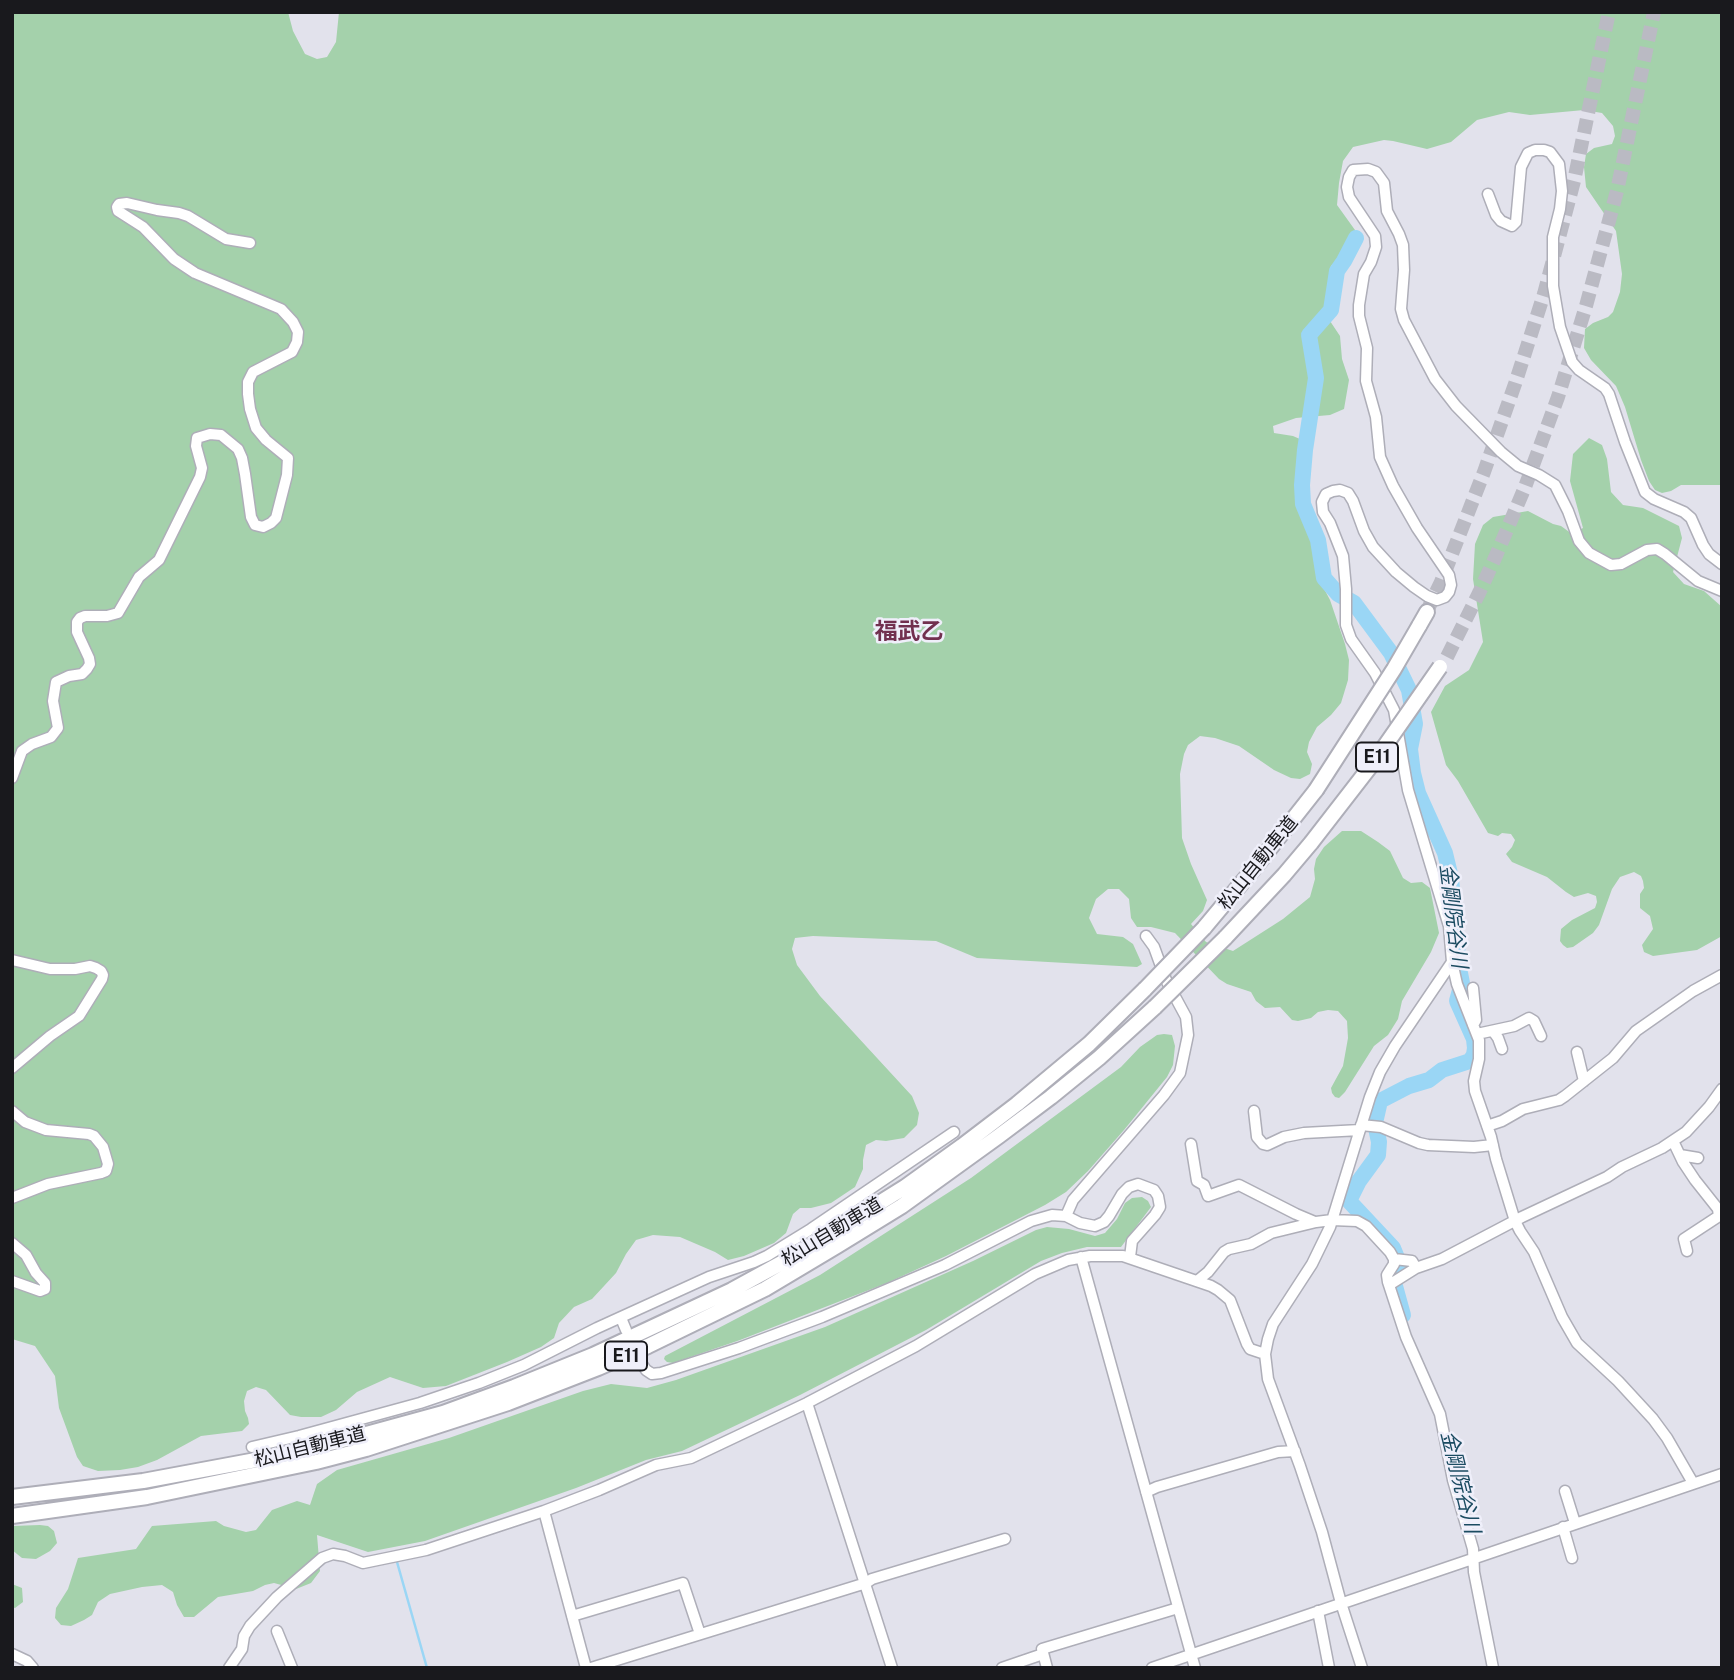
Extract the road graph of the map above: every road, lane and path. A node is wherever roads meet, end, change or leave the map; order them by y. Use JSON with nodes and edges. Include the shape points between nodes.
{"nodes":[{"id":1,"x":1488,"y":194,"type":"dead end"},
{"id":2,"x":250,"y":243,"type":"dead end"},
{"id":3,"x":1722,"y":564,"type":"edge"},
{"id":4,"x":1722,"y":591,"type":"edge"},
{"id":5,"x":1427,"y":612,"type":"tunnel mouth"},
{"id":6,"x":1443,"y":662,"type":"tunnel mouth"},
{"id":7,"x":12,"y":778,"type":"edge"},
{"id":8,"x":1146,"y":936,"type":"dead end"},
{"id":9,"x":12,"y":960,"type":"edge"},
{"id":10,"x":1452,"y":962,"type":"junction"},
{"id":11,"x":1722,"y":975,"type":"edge"},
{"id":12,"x":1473,"y":988,"type":"dead end"},
{"id":13,"x":1432,"y":990,"type":"junction"},
{"id":14,"x":1458,"y":990,"type":"junction"},
{"id":15,"x":1475,"y":1029,"type":"junction"},
{"id":16,"x":1493,"y":1031,"type":"junction"},
{"id":17,"x":1541,"y":1036,"type":"dead end"},
{"id":18,"x":1502,"y":1049,"type":"dead end"},
{"id":19,"x":1577,"y":1052,"type":"dead end"},
{"id":20,"x":12,"y":1068,"type":"edge"},
{"id":21,"x":1584,"y":1081,"type":"junction"},
{"id":22,"x":1722,"y":1089,"type":"edge"},
{"id":23,"x":12,"y":1111,"type":"edge"},
{"id":24,"x":1254,"y":1111,"type":"dead end"},
{"id":25,"x":1487,"y":1126,"type":"junction"},
{"id":26,"x":1361,"y":1128,"type":"junction"},
{"id":27,"x":954,"y":1132,"type":"dead end"},
{"id":28,"x":1674,"y":1141,"type":"junction"},
{"id":29,"x":1191,"y":1144,"type":"dead end"},
{"id":30,"x":1493,"y":1145,"type":"junction"},
{"id":31,"x":1680,"y":1155,"type":"junction"},
{"id":32,"x":1698,"y":1158,"type":"dead end"},
{"id":33,"x":12,"y":1198,"type":"edge"},
{"id":34,"x":1066,"y":1216,"type":"junction"},
{"id":35,"x":1332,"y":1220,"type":"junction"},
{"id":36,"x":1515,"y":1221,"type":"junction"},
{"id":37,"x":1316,"y":1222,"type":"junction"},
{"id":38,"x":12,"y":1243,"type":"edge"},
{"id":39,"x":1687,"y":1251,"type":"dead end"},
{"id":40,"x":1080,"y":1257,"type":"junction"},
{"id":41,"x":1130,"y":1257,"type":"junction"},
{"id":42,"x":1406,"y":1262,"type":"junction"},
{"id":43,"x":12,"y":1281,"type":"edge"},
{"id":44,"x":1197,"y":1281,"type":"junction"},
{"id":45,"x":1392,"y":1283,"type":"junction"},
{"id":46,"x":621,"y":1318,"type":"junction"},
{"id":47,"x":626,"y":1330,"type":"dead end"},
{"id":48,"x":1265,"y":1354,"type":"junction"},
{"id":49,"x":642,"y":1364,"type":"dead end"},
{"id":50,"x":807,"y":1403,"type":"junction"},
{"id":51,"x":252,"y":1447,"type":"dead end"},
{"id":52,"x":1295,"y":1451,"type":"junction"},
{"id":53,"x":1722,"y":1474,"type":"edge"},
{"id":54,"x":1692,"y":1483,"type":"junction"},
{"id":55,"x":1565,"y":1491,"type":"dead end"},
{"id":56,"x":1146,"y":1492,"type":"junction"},
{"id":57,"x":12,"y":1497,"type":"edge"},
{"id":58,"x":544,"y":1511,"type":"junction"},
{"id":59,"x":12,"y":1516,"type":"edge"},
{"id":60,"x":1575,"y":1523,"type":"junction"},
{"id":61,"x":1563,"y":1527,"type":"junction"},
{"id":62,"x":1005,"y":1539,"type":"dead end"},
{"id":63,"x":1474,"y":1558,"type":"junction"},
{"id":64,"x":1572,"y":1558,"type":"dead end"},
{"id":65,"x":866,"y":1583,"type":"junction"},
{"id":66,"x":1341,"y":1603,"type":"junction"},
{"id":67,"x":1178,"y":1608,"type":"junction"},
{"id":68,"x":1318,"y":1611,"type":"junction"},
{"id":69,"x":572,"y":1616,"type":"junction"},
{"id":70,"x":277,"y":1631,"type":"dead end"},
{"id":71,"x":700,"y":1634,"type":"junction"},
{"id":72,"x":12,"y":1654,"type":"edge"},
{"id":73,"x":1043,"y":1654,"type":"junction"},
{"id":74,"x":1191,"y":1654,"type":"junction"},
{"id":75,"x":33,"y":1668,"type":"edge"},
{"id":76,"x":229,"y":1668,"type":"edge"},
{"id":77,"x":292,"y":1668,"type":"edge"},
{"id":78,"x":589,"y":1668,"type":"edge"},
{"id":79,"x":892,"y":1668,"type":"edge"},
{"id":80,"x":1002,"y":1668,"type":"edge"},
{"id":81,"x":1047,"y":1668,"type":"edge"},
{"id":82,"x":1152,"y":1668,"type":"edge"},
{"id":83,"x":1195,"y":1668,"type":"edge"},
{"id":84,"x":1329,"y":1668,"type":"edge"},
{"id":85,"x":1362,"y":1668,"type":"edge"},
{"id":86,"x":1493,"y":1668,"type":"edge"}],
"edges":[{"from":1,"to":3,"type":"street","via":[[1496,215],[1512,226],[1521,167],[1528,153],[1550,152],[1559,164],[1562,191],[1553,237],[1553,286],[1572,362],[1609,394],[1645,492],[1691,518],[1709,554]]},
{"from":2,"to":7,"type":"street","via":[[226,239],[179,213],[127,203],[117,207],[195,273],[281,309],[293,322],[298,332],[292,352],[253,372],[248,382],[256,428],[288,458],[287,475],[276,518],[263,527],[255,524],[238,449],[221,435],[197,438],[200,477],[159,560],[139,577],[118,613],[80,618],[77,632],[90,664],[82,674],[56,682],[53,701],[58,728],[51,737],[22,751]]},
{"from":4,"to":10,"type":"street","via":[[1698,581],[1657,549],[1621,565],[1588,553],[1555,485],[1518,466],[1456,406],[1435,379],[1404,320],[1403,245],[1387,211],[1384,183],[1376,172],[1353,170],[1349,197],[1375,236],[1359,316],[1380,457],[1417,528],[1449,575],[1449,593],[1437,600],[1427,596],[1383,559],[1348,494],[1340,490],[1326,494],[1323,512],[1343,556],[1346,625],[1351,639],[1376,673],[1394,709],[1408,790],[1449,926]]},
{"from":5,"to":57,"type":"highway","name":"松山自動車道","number":"E11","bridge":true,"via":[[1316,790],[1204,928],[1089,1044],[1017,1104],[852,1221],[720,1296],[593,1355],[443,1413],[285,1454],[143,1481]]},
{"from":6,"to":59,"type":"highway","name":"松山自動車道","number":"E11","bridge":true,"via":[[1373,763],[1284,876],[1155,1007],[1051,1097],[902,1206],[837,1247],[705,1320],[508,1403],[366,1449],[289,1468],[147,1497]]},
{"from":8,"to":34,"type":"street","via":[[1186,1017],[1188,1035],[1180,1073],[1073,1200]]},
{"from":9,"to":20,"type":"street","via":[[50,969],[90,966],[103,975],[79,1016]]},
{"from":10,"to":13,"type":"street"},
{"from":10,"to":14,"type":"street"},
{"from":11,"to":21,"type":"street","via":[[1636,1031],[1613,1058]]},
{"from":12,"to":15,"type":"street"},
{"from":13,"to":14,"type":"street","via":[[1445,985]]},
{"from":13,"to":26,"type":"street","via":[[1387,1059]]},
{"from":14,"to":15,"type":"street"},
{"from":15,"to":16,"type":"street"},
{"from":15,"to":25,"type":"street","via":[[1480,1050],[1475,1091]]},
{"from":16,"to":17,"type":"street","via":[[1529,1018]]},
{"from":16,"to":18,"type":"street"},
{"from":19,"to":21,"type":"street"},
{"from":21,"to":25,"type":"street","via":[[1559,1100],[1523,1109]]},
{"from":22,"to":28,"type":"street"},
{"from":23,"to":33,"type":"street","via":[[47,1130],[94,1136],[108,1164],[101,1173],[48,1184]]},
{"from":24,"to":26,"type":"street","via":[[1257,1137],[1267,1145],[1304,1133]]},
{"from":25,"to":30,"type":"street"},
{"from":26,"to":30,"type":"street","via":[[1381,1127],[1427,1145]]},
{"from":26,"to":35,"type":"street"},
{"from":27,"to":46,"type":"street","via":[[767,1256]]},
{"from":28,"to":31,"type":"street"},
{"from":28,"to":36,"type":"street"},
{"from":29,"to":37,"type":"street","via":[[1198,1181],[1208,1196],[1239,1185]]},
{"from":30,"to":36,"type":"street"},
{"from":31,"to":32,"type":"street"},
{"from":31,"to":39,"type":"street","via":[[1719,1216],[1684,1239]]},
{"from":34,"to":41,"type":"street","via":[[1095,1226],[1104,1222],[1129,1187],[1138,1184],[1154,1190],[1160,1207],[1132,1241]]},
{"from":34,"to":49,"type":"street","via":[[1031,1221],[945,1265],[739,1348],[661,1373],[652,1374]]},
{"from":35,"to":37,"type":"street"},
{"from":35,"to":42,"type":"street","via":[[1366,1226]]},
{"from":35,"to":48,"type":"street","via":[[1312,1264],[1273,1324]]},
{"from":36,"to":42,"type":"street","via":[[1442,1259]]},
{"from":36,"to":54,"type":"street","via":[[1577,1343],[1653,1419]]},
{"from":37,"to":44,"type":"street","via":[[1229,1249]]},
{"from":38,"to":43,"type":"street","via":[[26,1255],[46,1289]]},
{"from":40,"to":41,"type":"street"},
{"from":40,"to":50,"type":"street","via":[[1035,1274],[916,1346]]},
{"from":40,"to":56,"type":"street"},
{"from":41,"to":44,"type":"street"},
{"from":42,"to":45,"type":"street"},
{"from":42,"to":45,"type":"street","via":[[1394,1264],[1387,1275]]},
{"from":44,"to":48,"type":"street","via":[[1230,1300],[1247,1344]]},
{"from":45,"to":63,"type":"street","via":[[1406,1337],[1440,1414]]},
{"from":46,"to":47,"type":"street"},
{"from":46,"to":51,"type":"street","via":[[480,1383]]},
{"from":48,"to":52,"type":"street","via":[[1268,1379]]},
{"from":50,"to":58,"type":"street","via":[[691,1458],[656,1465]]},
{"from":50,"to":65,"type":"street"},
{"from":52,"to":56,"type":"street","via":[[1278,1452]]},
{"from":52,"to":66,"type":"street"},
{"from":53,"to":54,"type":"street"},
{"from":54,"to":60,"type":"street"},
{"from":55,"to":60,"type":"street"},
{"from":56,"to":67,"type":"street"},
{"from":58,"to":69,"type":"street"},
{"from":58,"to":76,"type":"street","via":[[426,1550],[380,1560],[363,1563],[333,1554],[322,1558],[250,1626],[242,1650]]},
{"from":60,"to":61,"type":"street"},
{"from":61,"to":63,"type":"street"},
{"from":61,"to":64,"type":"street"},
{"from":62,"to":65,"type":"street"},
{"from":63,"to":66,"type":"street"},
{"from":63,"to":86,"type":"street"},
{"from":65,"to":71,"type":"street"},
{"from":65,"to":79,"type":"street"},
{"from":66,"to":68,"type":"street"},
{"from":66,"to":85,"type":"street"},
{"from":67,"to":73,"type":"street","via":[[1042,1649]]},
{"from":67,"to":74,"type":"street"},
{"from":68,"to":74,"type":"street"},
{"from":68,"to":84,"type":"street"},
{"from":69,"to":71,"type":"street","via":[[683,1584]]},
{"from":69,"to":78,"type":"street"},
{"from":70,"to":77,"type":"street"},
{"from":71,"to":78,"type":"street"},
{"from":72,"to":75,"type":"street"},
{"from":73,"to":80,"type":"street"},
{"from":73,"to":81,"type":"street"},
{"from":74,"to":82,"type":"street"},
{"from":74,"to":83,"type":"street"}]}
